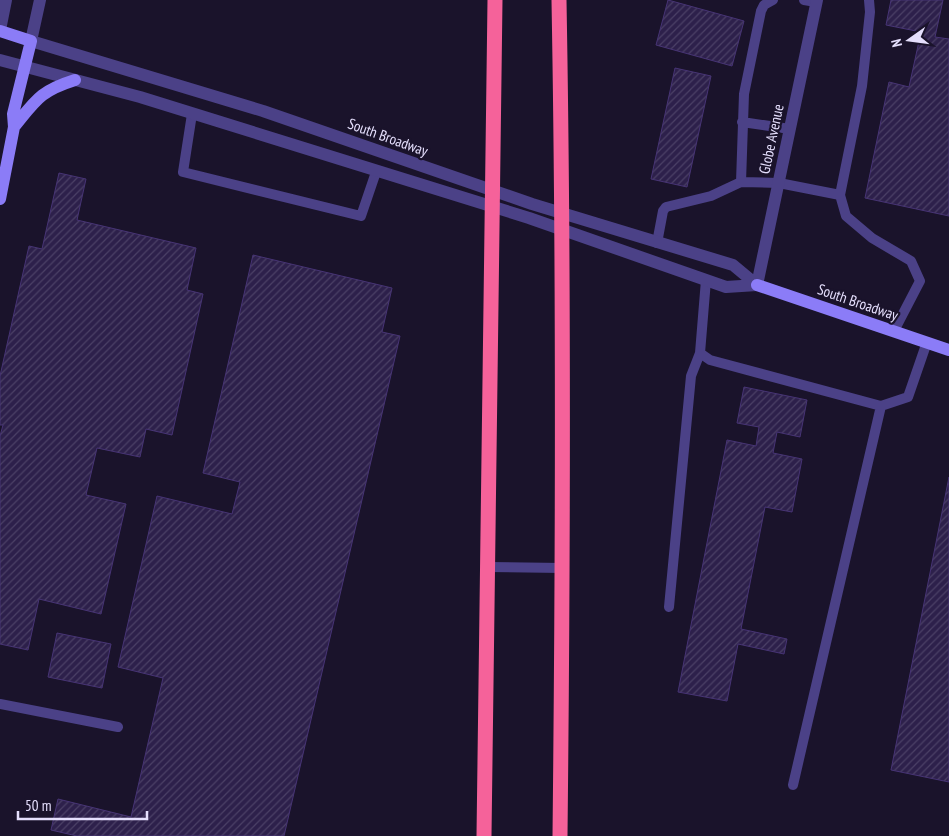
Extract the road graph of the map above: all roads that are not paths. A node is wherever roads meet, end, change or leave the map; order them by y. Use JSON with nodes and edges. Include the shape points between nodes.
{"nodes":[{"id":1,"x":6,"y":0,"type":"edge"},
{"id":2,"x":40,"y":0,"type":"edge"},
{"id":3,"x":495,"y":0,"type":"edge"},
{"id":4,"x":559,"y":0,"type":"edge"},
{"id":5,"x":773,"y":0,"type":"edge"},
{"id":6,"x":869,"y":0,"type":"edge"},
{"id":7,"x":812,"y":1,"type":"edge"},
{"id":8,"x":0,"y":31,"type":"edge"},
{"id":9,"x":31,"y":40,"type":"junction"},
{"id":10,"x":0,"y":60,"type":"edge"},
{"id":11,"x":24,"y":66,"type":"junction"},
{"id":12,"x":75,"y":80,"type":"junction"},
{"id":13,"x":192,"y":114,"type":"junction"},
{"id":14,"x":742,"y":122,"type":"junction"},
{"id":15,"x":14,"y":127,"type":"junction"},
{"id":16,"x":790,"y":129,"type":"junction"},
{"id":17,"x":376,"y":172,"type":"junction"},
{"id":18,"x":741,"y":182,"type":"junction"},
{"id":19,"x":779,"y":183,"type":"junction"},
{"id":20,"x":840,"y":195,"type":"junction"},
{"id":21,"x":0,"y":199,"type":"edge"},
{"id":22,"x":657,"y":244,"type":"junction"},
{"id":23,"x":706,"y":280,"type":"junction"},
{"id":24,"x":757,"y":285,"type":"junction"},
{"id":25,"x":894,"y":331,"type":"junction"},
{"id":26,"x":927,"y":342,"type":"junction"},
{"id":27,"x":949,"y":350,"type":"edge"},
{"id":28,"x":700,"y":353,"type":"junction"},
{"id":29,"x":881,"y":406,"type":"junction"},
{"id":30,"x":488,"y":568,"type":"junction"},
{"id":31,"x":563,"y":568,"type":"junction"},
{"id":32,"x":669,"y":607,"type":"dead end"},
{"id":33,"x":0,"y":704,"type":"edge"},
{"id":34,"x":118,"y":727,"type":"dead end"},
{"id":35,"x":793,"y":785,"type":"dead end"},
{"id":36,"x":484,"y":836,"type":"edge"},
{"id":37,"x":560,"y":836,"type":"edge"}],
"edges":[{"from":1,"to":8,"type":"street"},
{"from":2,"to":9,"type":"street"},
{"from":3,"to":30,"type":"highway"},
{"from":4,"to":31,"type":"highway"},
{"from":5,"to":14,"type":"lane","via":[[761,11],[744,94]]},
{"from":6,"to":20,"type":"lane","via":[[862,86]]},
{"from":7,"to":16,"type":"street","name":"Globe Avenue"},
{"from":8,"to":9,"type":"street","name":"South Broadway"},
{"from":9,"to":11,"type":"street"},
{"from":9,"to":22,"type":"street","name":"South Broadway","via":[[263,111],[358,142],[440,174]]},
{"from":10,"to":11,"type":"street","name":"South Broadway"},
{"from":11,"to":12,"type":"street","name":"South Broadway"},
{"from":11,"to":15,"type":"street","via":[[13,114]]},
{"from":12,"to":13,"type":"street","name":"South Broadway"},
{"from":12,"to":15,"type":"street","via":[[43,94]]},
{"from":13,"to":17,"type":"street","name":"South Broadway"},
{"from":13,"to":17,"type":"lane","via":[[183,172],[361,216]]},
{"from":14,"to":16,"type":"lane"},
{"from":14,"to":18,"type":"lane"},
{"from":15,"to":21,"type":"street"},
{"from":16,"to":19,"type":"street","name":"Globe Avenue"},
{"from":17,"to":23,"type":"street","name":"South Broadway","via":[[529,218]]},
{"from":18,"to":19,"type":"lane"},
{"from":18,"to":22,"type":"lane","via":[[712,196],[666,207]]},
{"from":19,"to":20,"type":"lane"},
{"from":19,"to":24,"type":"street","name":"Globe Avenue"},
{"from":20,"to":25,"type":"lane","via":[[846,216],[872,238],[911,261],[920,281]]},
{"from":22,"to":24,"type":"street","name":"South Broadway","via":[[733,265]]},
{"from":23,"to":24,"type":"street","name":"South Broadway","via":[[726,287]]},
{"from":23,"to":28,"type":"lane"},
{"from":24,"to":25,"type":"street","name":"South Broadway"},
{"from":25,"to":26,"type":"street","name":"South Broadway"},
{"from":26,"to":27,"type":"street","name":"South Broadway"},
{"from":26,"to":29,"type":"lane","via":[[908,396]]},
{"from":28,"to":29,"type":"lane","via":[[710,360]]},
{"from":28,"to":32,"type":"lane","via":[[690,376]]},
{"from":29,"to":35,"type":"lane"},
{"from":30,"to":31,"type":"lane"},
{"from":30,"to":36,"type":"highway"},
{"from":31,"to":37,"type":"highway"},
{"from":33,"to":34,"type":"lane"}]}
